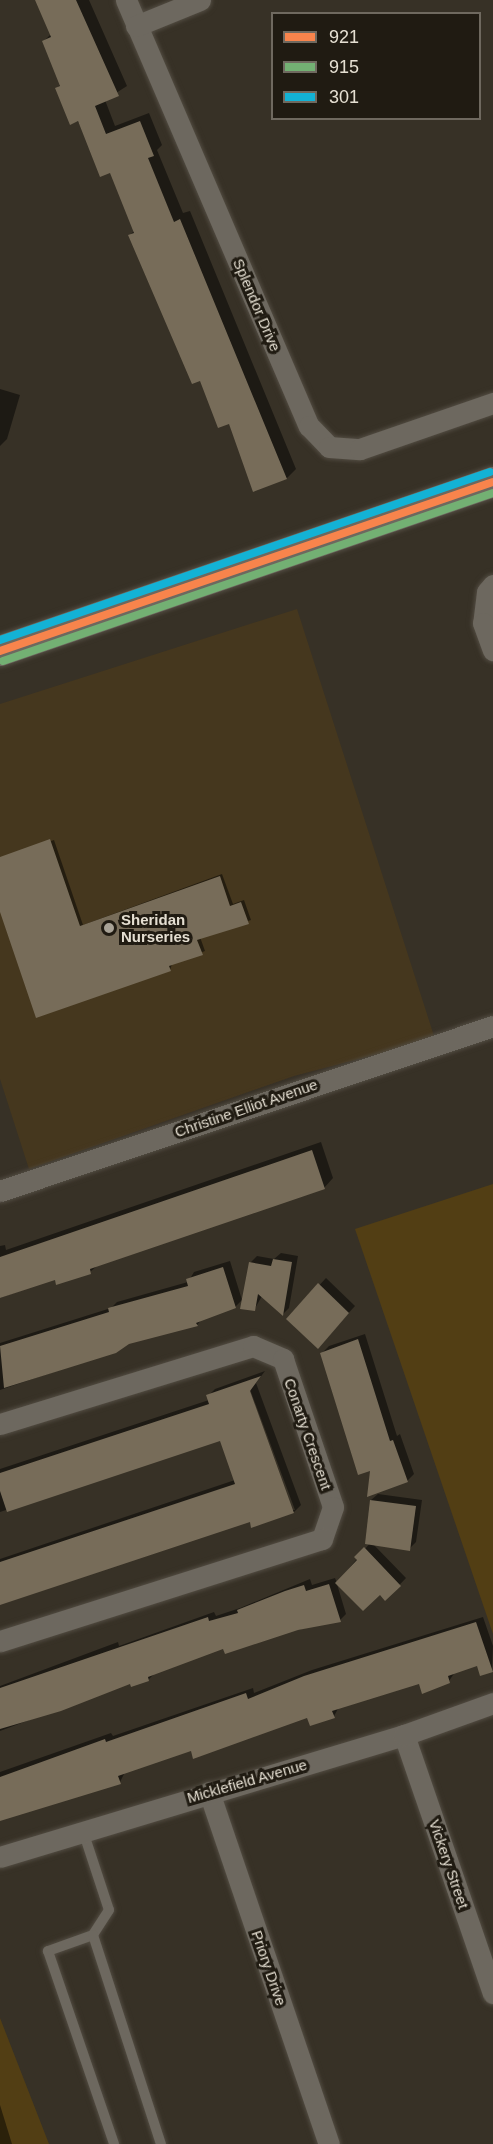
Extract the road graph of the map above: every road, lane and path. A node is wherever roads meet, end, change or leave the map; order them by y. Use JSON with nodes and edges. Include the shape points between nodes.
{"nodes":[{"id":1,"x":126,"y":0,"type":"edge"},
{"id":2,"x":200,"y":0,"type":"edge"},
{"id":3,"x":136,"y":26,"type":"junction"},
{"id":4,"x":493,"y":402,"type":"edge"},
{"id":5,"x":493,"y":482,"type":"edge"},
{"id":6,"x":493,"y":585,"type":"edge"},
{"id":7,"x":493,"y":650,"type":"edge"},
{"id":8,"x":0,"y":651,"type":"edge"},
{"id":9,"x":493,"y":1026,"type":"edge"},
{"id":10,"x":0,"y":1191,"type":"edge"},
{"id":11,"x":0,"y":1424,"type":"edge"},
{"id":12,"x":0,"y":1641,"type":"edge"},
{"id":13,"x":493,"y":1703,"type":"edge"},
{"id":14,"x":404,"y":1735,"type":"junction"},
{"id":15,"x":208,"y":1792,"type":"junction"},
{"id":16,"x":83,"y":1831,"type":"junction"},
{"id":17,"x":0,"y":1857,"type":"edge"},
{"id":18,"x":93,"y":1935,"type":"junction"},
{"id":19,"x":493,"y":1993,"type":"edge"},
{"id":20,"x":114,"y":2144,"type":"edge"},
{"id":21,"x":161,"y":2144,"type":"edge"},
{"id":22,"x":329,"y":2144,"type":"edge"}],
"edges":[{"from":1,"to":3,"type":"street","name":"Splendor Drive"},
{"from":2,"to":3,"type":"street"},
{"from":3,"to":4,"type":"street","name":"Splendor Drive","via":[[309,426],[329,447],[360,449]]},
{"from":5,"to":8,"type":"main road"},
{"from":6,"to":7,"type":"street","via":[[488,592],[483,623]]},
{"from":9,"to":10,"type":"street","name":"Christine Elliot Avenue"},
{"from":11,"to":12,"type":"street","name":"Conarty Crescent","via":[[253,1346],[283,1359],[333,1508],[322,1539]]},
{"from":13,"to":14,"type":"street","name":"Micklefield Avenue"},
{"from":14,"to":15,"type":"street","name":"Micklefield Avenue"},
{"from":14,"to":19,"type":"street","name":"Vickery Street"},
{"from":15,"to":16,"type":"street","name":"Micklefield Avenue"},
{"from":15,"to":22,"type":"street","name":"Priory Drive"},
{"from":16,"to":17,"type":"street","name":"Micklefield Avenue"},
{"from":16,"to":18,"type":"lane","via":[[109,1910]]},
{"from":18,"to":20,"type":"lane","via":[[48,1951]]},
{"from":18,"to":21,"type":"lane"}]}
